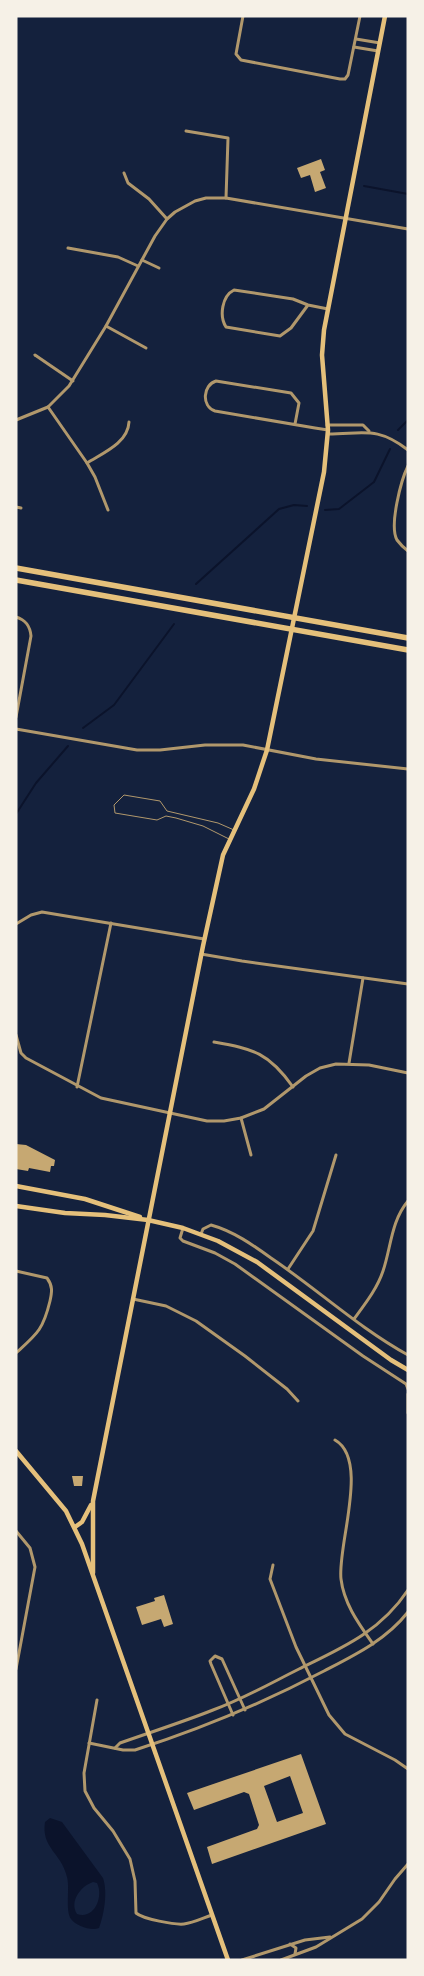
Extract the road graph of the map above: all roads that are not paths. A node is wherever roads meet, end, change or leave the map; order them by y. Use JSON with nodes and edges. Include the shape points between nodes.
{"nodes":[{"id":1,"x":243,"y":16,"type":"edge"},
{"id":2,"x":360,"y":16,"type":"edge"},
{"id":3,"x":385,"y":16,"type":"edge"},
{"id":4,"x":356,"y":39,"type":"junction"},
{"id":5,"x":380,"y":43,"type":"junction"},
{"id":6,"x":354,"y":47,"type":"junction"},
{"id":7,"x":378,"y":51,"type":"junction"},
{"id":8,"x":186,"y":130,"type":"dead end"},
{"id":9,"x":124,"y":174,"type":"dead end"},
{"id":10,"x":226,"y":198,"type":"junction"},
{"id":11,"x":345,"y":218,"type":"junction"},
{"id":12,"x":168,"y":219,"type":"junction"},
{"id":13,"x":408,"y":229,"type":"edge"},
{"id":14,"x":68,"y":248,"type":"dead end"},
{"id":15,"x":142,"y":260,"type":"junction"},
{"id":16,"x":138,"y":266,"type":"junction"},
{"id":17,"x":159,"y":268,"type":"dead end"},
{"id":18,"x":308,"y":305,"type":"junction"},
{"id":19,"x":328,"y":309,"type":"junction"},
{"id":20,"x":106,"y":326,"type":"junction"},
{"id":21,"x":146,"y":348,"type":"dead end"},
{"id":22,"x":35,"y":355,"type":"dead end"},
{"id":23,"x":73,"y":381,"type":"junction"},
{"id":24,"x":48,"y":407,"type":"junction"},
{"id":25,"x":16,"y":420,"type":"edge"},
{"id":26,"x":130,"y":422,"type":"dead end"},
{"id":27,"x":294,"y":424,"type":"junction"},
{"id":28,"x":328,"y":429,"type":"junction"},
{"id":29,"x":370,"y":431,"type":"junction"},
{"id":30,"x":408,"y":450,"type":"edge"},
{"id":31,"x":88,"y":463,"type":"junction"},
{"id":32,"x":408,"y":466,"type":"edge"},
{"id":33,"x":16,"y":507,"type":"edge"},
{"id":34,"x":22,"y":508,"type":"dead end"},
{"id":35,"x":108,"y":510,"type":"dead end"},
{"id":36,"x":408,"y":551,"type":"edge"},
{"id":37,"x":16,"y":568,"type":"edge"},
{"id":38,"x":16,"y":580,"type":"edge"},
{"id":39,"x":16,"y":617,"type":"edge"},
{"id":40,"x":408,"y":638,"type":"edge"},
{"id":41,"x":408,"y":650,"type":"edge"},
{"id":42,"x":16,"y":717,"type":"edge"},
{"id":43,"x":16,"y":729,"type":"edge"},
{"id":44,"x":267,"y":750,"type":"junction"},
{"id":45,"x":408,"y":768,"type":"edge"},
{"id":46,"x":234,"y":830,"type":"junction"},
{"id":47,"x":230,"y":840,"type":"junction"},
{"id":48,"x":111,"y":923,"type":"junction"},
{"id":49,"x":16,"y":924,"type":"edge"},
{"id":50,"x":204,"y":939,"type":"junction"},
{"id":51,"x":201,"y":954,"type":"junction"},
{"id":52,"x":363,"y":978,"type":"junction"},
{"id":53,"x":408,"y":984,"type":"edge"},
{"id":54,"x":16,"y":1035,"type":"edge"},
{"id":55,"x":214,"y":1042,"type":"dead end"},
{"id":56,"x":349,"y":1063,"type":"junction"},
{"id":57,"x":408,"y":1073,"type":"edge"},
{"id":58,"x":77,"y":1087,"type":"junction"},
{"id":59,"x":293,"y":1087,"type":"junction"},
{"id":60,"x":169,"y":1113,"type":"junction"},
{"id":61,"x":241,"y":1118,"type":"junction"},
{"id":62,"x":251,"y":1155,"type":"dead end"},
{"id":63,"x":336,"y":1156,"type":"dead end"},
{"id":64,"x":16,"y":1186,"type":"edge"},
{"id":65,"x":408,"y":1201,"type":"edge"},
{"id":66,"x":16,"y":1206,"type":"edge"},
{"id":67,"x":148,"y":1220,"type":"junction"},
{"id":68,"x":183,"y":1228,"type":"junction"},
{"id":69,"x":201,"y":1234,"type":"junction"},
{"id":70,"x":288,"y":1269,"type":"junction"},
{"id":71,"x":16,"y":1271,"type":"edge"},
{"id":72,"x":133,"y":1299,"type":"junction"},
{"id":73,"x":354,"y":1319,"type":"junction"},
{"id":74,"x":16,"y":1353,"type":"edge"},
{"id":75,"x":408,"y":1355,"type":"edge"},
{"id":76,"x":408,"y":1370,"type":"edge"},
{"id":77,"x":408,"y":1389,"type":"edge"},
{"id":78,"x":408,"y":1394,"type":"edge"},
{"id":79,"x":298,"y":1401,"type":"dead end"},
{"id":80,"x":408,"y":1414,"type":"edge"},
{"id":81,"x":335,"y":1440,"type":"dead end"},
{"id":82,"x":16,"y":1451,"type":"edge"},
{"id":83,"x":93,"y":1501,"type":"junction"},
{"id":84,"x":75,"y":1527,"type":"junction"},
{"id":85,"x":16,"y":1531,"type":"edge"},
{"id":86,"x":273,"y":1564,"type":"dead end"},
{"id":87,"x":93,"y":1573,"type":"junction"},
{"id":88,"x":408,"y":1590,"type":"edge"},
{"id":89,"x":408,"y":1612,"type":"edge"},
{"id":90,"x":366,"y":1634,"type":"junction"},
{"id":91,"x":372,"y":1644,"type":"junction"},
{"id":92,"x":305,"y":1666,"type":"junction"},
{"id":93,"x":16,"y":1669,"type":"edge"},
{"id":94,"x":311,"y":1678,"type":"junction"},
{"id":95,"x":240,"y":1699,"type":"junction"},
{"id":96,"x":97,"y":1700,"type":"dead end"},
{"id":97,"x":228,"y":1704,"type":"junction"},
{"id":98,"x":245,"y":1710,"type":"junction"},
{"id":99,"x":233,"y":1715,"type":"junction"},
{"id":100,"x":148,"y":1733,"type":"junction"},
{"id":101,"x":89,"y":1743,"type":"junction"},
{"id":102,"x":153,"y":1745,"type":"junction"},
{"id":103,"x":115,"y":1748,"type":"junction"},
{"id":104,"x":408,"y":1770,"type":"edge"},
{"id":105,"x":408,"y":1864,"type":"edge"},
{"id":106,"x":212,"y":1915,"type":"junction"},
{"id":107,"x":330,"y":1937,"type":"junction"},
{"id":108,"x":290,"y":1944,"type":"junction"},
{"id":109,"x":295,"y":1955,"type":"junction"},
{"id":110,"x":228,"y":1960,"type":"edge"},
{"id":111,"x":242,"y":1960,"type":"edge"},
{"id":112,"x":281,"y":1960,"type":"edge"}],
"edges":[{"from":1,"to":6,"type":"street","via":[[236,54],[241,60],[340,80],[348,75]]},
{"from":2,"to":4,"type":"street"},
{"from":3,"to":5,"type":"main road"},
{"from":4,"to":5,"type":"street"},
{"from":4,"to":6,"type":"street"},
{"from":5,"to":7,"type":"main road"},
{"from":6,"to":7,"type":"street"},
{"from":7,"to":11,"type":"main road"},
{"from":8,"to":10,"type":"street","via":[[228,138]]},
{"from":9,"to":12,"type":"street","via":[[128,184]]},
{"from":10,"to":11,"type":"street"},
{"from":10,"to":12,"type":"street","via":[[195,201]]},
{"from":11,"to":13,"type":"street"},
{"from":11,"to":19,"type":"main road"},
{"from":12,"to":15,"type":"street"},
{"from":14,"to":16,"type":"street","via":[[118,257]]},
{"from":15,"to":16,"type":"street"},
{"from":15,"to":17,"type":"street"},
{"from":16,"to":20,"type":"street"},
{"from":18,"to":18,"type":"street","via":[[293,299],[234,290],[226,296],[222,322],[226,327],[280,336],[291,328]]},
{"from":18,"to":19,"type":"street"},
{"from":19,"to":28,"type":"main road","via":[[322,355]]},
{"from":20,"to":21,"type":"street"},
{"from":20,"to":23,"type":"street"},
{"from":22,"to":23,"type":"street"},
{"from":23,"to":24,"type":"street"},
{"from":24,"to":25,"type":"street"},
{"from":24,"to":31,"type":"street"},
{"from":26,"to":31,"type":"street","via":[[123,438]]},
{"from":27,"to":27,"type":"street","via":[[298,403],[291,393],[216,381],[207,388],[205,401],[210,409]]},
{"from":27,"to":28,"type":"street"},
{"from":28,"to":29,"type":"street","via":[[360,434]]},
{"from":28,"to":29,"type":"street","via":[[359,425]]},
{"from":28,"to":44,"type":"main road","via":[[324,472]]},
{"from":29,"to":30,"type":"street","via":[[384,435]]},
{"from":31,"to":35,"type":"street"},
{"from":32,"to":36,"type":"street","via":[[403,475],[394,531]]},
{"from":33,"to":34,"type":"street"},
{"from":37,"to":40,"type":"highway"},
{"from":38,"to":41,"type":"highway"},
{"from":39,"to":42,"type":"street","via":[[28,624],[31,636]]},
{"from":43,"to":44,"type":"street","via":[[138,750],[224,744]]},
{"from":44,"to":45,"type":"street","via":[[346,764]]},
{"from":44,"to":46,"type":"main road","via":[[254,789]]},
{"from":46,"to":47,"type":"main road"},
{"from":46,"to":47,"type":"lane","via":[[167,811],[160,801],[124,795],[114,805],[115,812],[157,820],[166,816],[203,826]]},
{"from":47,"to":50,"type":"main road","via":[[219,872]]},
{"from":48,"to":49,"type":"street","via":[[42,912]]},
{"from":48,"to":50,"type":"street"},
{"from":48,"to":58,"type":"street"},
{"from":50,"to":51,"type":"main road"},
{"from":51,"to":52,"type":"street"},
{"from":51,"to":60,"type":"main road"},
{"from":52,"to":53,"type":"street"},
{"from":52,"to":56,"type":"street"},
{"from":54,"to":58,"type":"street","via":[[21,1053],[26,1058]]},
{"from":55,"to":59,"type":"street","via":[[250,1049],[262,1055],[282,1072]]},
{"from":56,"to":57,"type":"street"},
{"from":56,"to":59,"type":"street","via":[[320,1068]]},
{"from":58,"to":60,"type":"street","via":[[112,1102]]},
{"from":59,"to":61,"type":"street","via":[[264,1109]]},
{"from":60,"to":61,"type":"street","via":[[207,1121]]},
{"from":60,"to":67,"type":"main road"},
{"from":61,"to":62,"type":"street"},
{"from":63,"to":70,"type":"street","via":[[313,1231]]},
{"from":64,"to":67,"type":"main road","via":[[85,1199]]},
{"from":65,"to":73,"type":"street","via":[[398,1217],[382,1274]]},
{"from":66,"to":67,"type":"main road"},
{"from":67,"to":68,"type":"main road"},
{"from":67,"to":72,"type":"main road"},
{"from":68,"to":69,"type":"main road"},
{"from":68,"to":77,"type":"street","via":[[180,1238],[183,1241],[235,1264],[406,1384]]},
{"from":69,"to":70,"type":"street","via":[[207,1226],[216,1226],[248,1242]]},
{"from":69,"to":76,"type":"main road","via":[[256,1262]]},
{"from":70,"to":73,"type":"street"},
{"from":71,"to":74,"type":"street","via":[[47,1278],[52,1291],[41,1328]]},
{"from":72,"to":79,"type":"street","via":[[166,1306],[196,1321],[245,1356]]},
{"from":72,"to":83,"type":"main road"},
{"from":73,"to":75,"type":"street"},
{"from":78,"to":80,"type":"street"},
{"from":81,"to":90,"type":"street","via":[[346,1452],[352,1474],[340,1558],[341,1581],[346,1599]]},
{"from":82,"to":84,"type":"main road","via":[[56,1498]]},
{"from":83,"to":84,"type":"main road","via":[[87,1516]]},
{"from":83,"to":87,"type":"main road"},
{"from":84,"to":87,"type":"main road"},
{"from":85,"to":93,"type":"street","via":[[30,1548],[35,1567]]},
{"from":86,"to":92,"type":"street","via":[[270,1579]]},
{"from":87,"to":100,"type":"main road"},
{"from":88,"to":90,"type":"street","via":[[387,1616]]},
{"from":89,"to":91,"type":"street"},
{"from":90,"to":91,"type":"street"},
{"from":90,"to":92,"type":"street"},
{"from":91,"to":94,"type":"street"},
{"from":92,"to":94,"type":"street"},
{"from":92,"to":95,"type":"street"},
{"from":94,"to":98,"type":"street"},
{"from":94,"to":104,"type":"street","via":[[329,1715],[345,1734]]},
{"from":95,"to":97,"type":"street"},
{"from":95,"to":97,"type":"street","via":[[222,1660],[215,1656],[210,1661]]},
{"from":95,"to":98,"type":"street"},
{"from":96,"to":101,"type":"street"},
{"from":97,"to":99,"type":"street"},
{"from":97,"to":100,"type":"street"},
{"from":98,"to":99,"type":"street"},
{"from":99,"to":102,"type":"street"},
{"from":100,"to":102,"type":"main road"},
{"from":100,"to":103,"type":"street"},
{"from":101,"to":103,"type":"street"},
{"from":101,"to":106,"type":"street","via":[[85,1791],[130,1859],[135,1881],[136,1913],[184,1924]]},
{"from":102,"to":103,"type":"street","via":[[128,1751]]},
{"from":102,"to":106,"type":"main road"},
{"from":105,"to":107,"type":"street","via":[[362,1919]]},
{"from":106,"to":110,"type":"main road"},
{"from":107,"to":108,"type":"street"},
{"from":107,"to":109,"type":"street"},
{"from":108,"to":109,"type":"street","via":[[296,1948]]},
{"from":108,"to":111,"type":"street"},
{"from":109,"to":112,"type":"street"}]}
